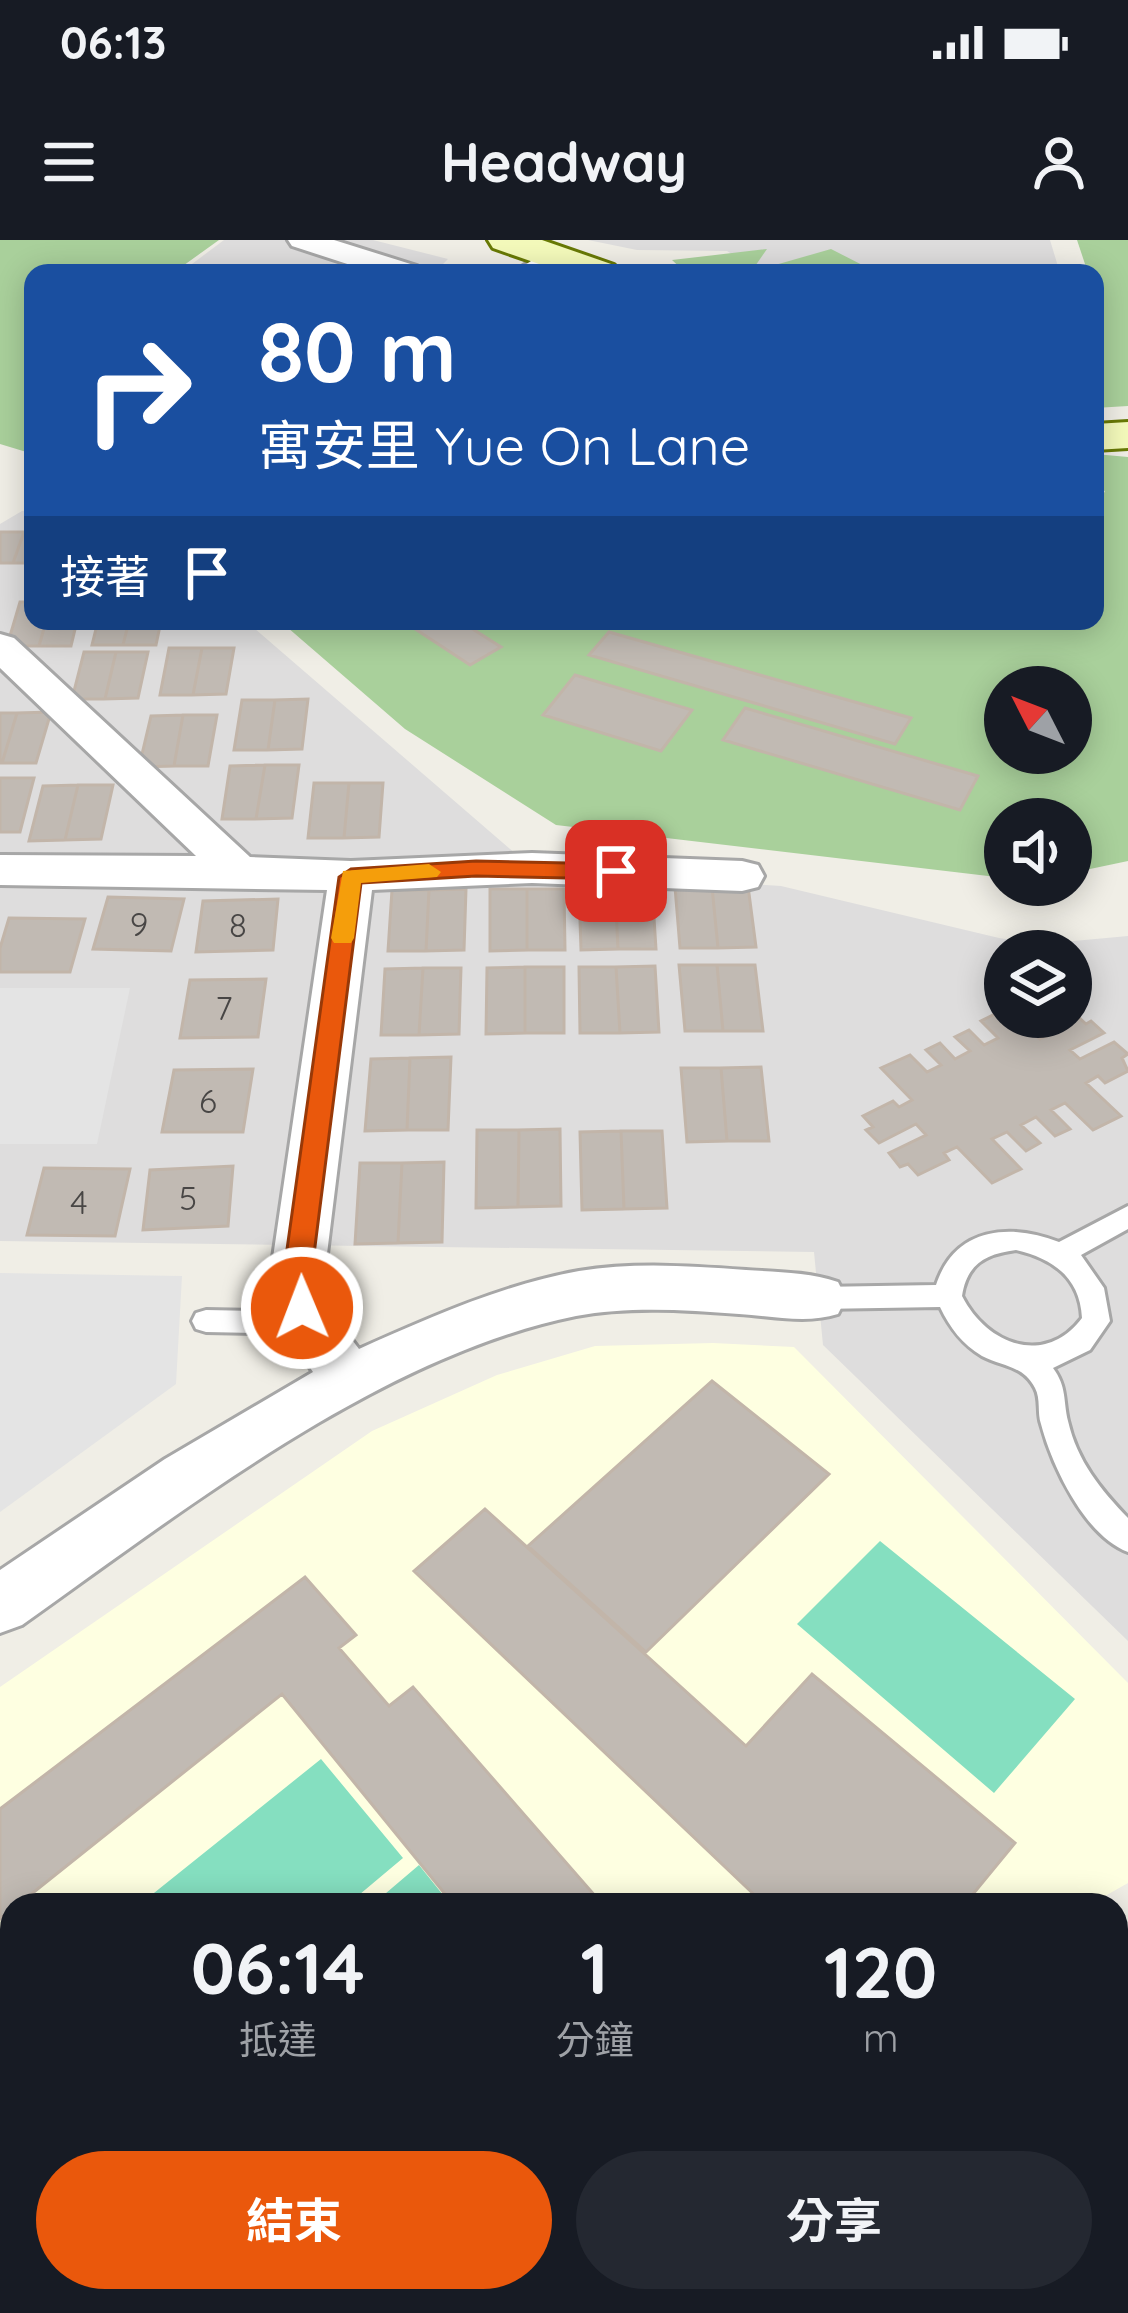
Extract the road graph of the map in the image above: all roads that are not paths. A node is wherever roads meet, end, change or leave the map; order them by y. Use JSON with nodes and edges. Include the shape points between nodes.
{"nodes":[{"id":1,"x":303,"y":240,"type":"edge"},
{"id":2,"x":506,"y":240,"type":"edge"},
{"id":3,"x":378,"y":264,"type":"edge"},
{"id":4,"x":541,"y":264,"type":"edge"},
{"id":5,"x":0,"y":646,"type":"edge"},
{"id":6,"x":0,"y":870,"type":"edge"},
{"id":7,"x":238,"y":871,"type":"junction"},
{"id":8,"x":742,"y":876,"type":"dead end"},
{"id":9,"x":351,"y":877,"type":"junction"},
{"id":10,"x":1128,"y":1216,"type":"edge"},
{"id":11,"x":1061,"y":1254,"type":"junction"},
{"id":12,"x":948,"y":1296,"type":"junction"},
{"id":13,"x":819,"y":1298,"type":"joint"},
{"id":14,"x":206,"y":1321,"type":"dead end"},
{"id":15,"x":308,"y":1323,"type":"junction"},
{"id":16,"x":1030,"y":1360,"type":"junction"},
{"id":17,"x":349,"y":1378,"type":"junction"},
{"id":18,"x":1128,"y":1538,"type":"edge"},
{"id":19,"x":0,"y":1605,"type":"edge"}],
"edges":[{"from":1,"to":3,"type":"street"},
{"from":2,"to":4,"type":"main road"},
{"from":5,"to":7,"type":"street"},
{"from":6,"to":7,"type":"street"},
{"from":7,"to":9,"type":"street"},
{"from":8,"to":9,"type":"street","via":[[532,868]]},
{"from":9,"to":15,"type":"street","via":[[297,1278]]},
{"from":10,"to":11,"type":"lane"},
{"from":11,"to":12,"type":"lane","via":[[1016,1239],[973,1249],[958,1261]]},
{"from":11,"to":16,"type":"lane","via":[[1091,1284],[1096,1321],[1073,1350]]},
{"from":12,"to":13,"type":"lane"},
{"from":12,"to":16,"type":"lane","via":[[967,1333]]},
{"from":13,"to":17,"type":"street","via":[[710,1306],[583,1293],[473,1324]]},
{"from":14,"to":15,"type":"lane"},
{"from":15,"to":17,"type":"street"},
{"from":16,"to":18,"type":"lane","via":[[1052,1389],[1054,1422],[1083,1492]]},
{"from":17,"to":19,"type":"street"}]}
